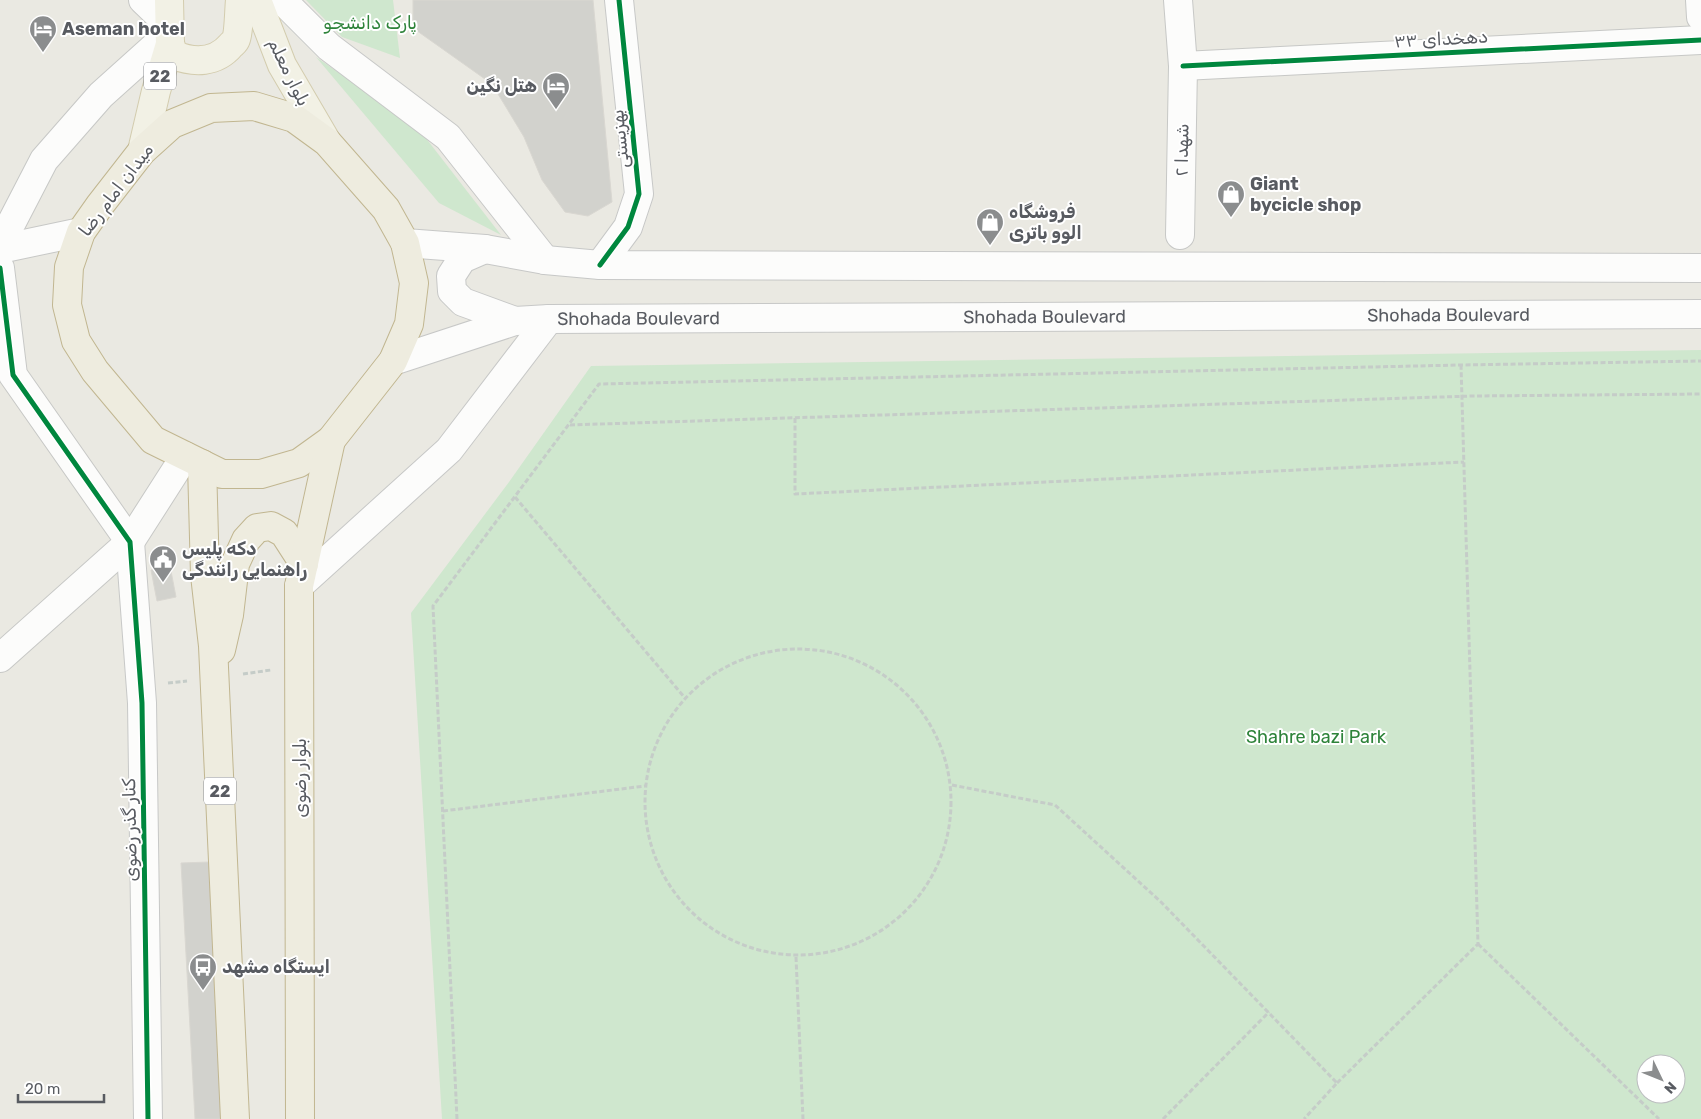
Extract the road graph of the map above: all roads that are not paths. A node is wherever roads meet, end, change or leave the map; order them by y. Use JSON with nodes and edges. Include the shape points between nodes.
{"nodes":[{"id":1,"x":143,"y":0,"type":"edge"},
{"id":2,"x":240,"y":0,"type":"edge"},
{"id":3,"x":257,"y":0,"type":"edge"},
{"id":4,"x":282,"y":0,"type":"edge"},
{"id":5,"x":619,"y":0,"type":"edge"},
{"id":6,"x":1178,"y":0,"type":"edge"},
{"id":7,"x":1700,"y":0,"type":"edge"},
{"id":8,"x":1701,"y":17,"type":"edge"},
{"id":9,"x":170,"y":26,"type":"edge"},
{"id":10,"x":1701,"y":40,"type":"edge"},
{"id":11,"x":1183,"y":66,"type":"junction"},
{"id":12,"x":327,"y":142,"type":"junction"},
{"id":13,"x":142,"y":151,"type":"junction"},
{"id":14,"x":81,"y":232,"type":"junction"},
{"id":15,"x":1180,"y":235,"type":"dead end"},
{"id":16,"x":405,"y":243,"type":"junction"},
{"id":17,"x":0,"y":245,"type":"edge"},
{"id":18,"x":0,"y":249,"type":"edge"},
{"id":19,"x":485,"y":249,"type":"junction"},
{"id":20,"x":545,"y":260,"type":"junction"},
{"id":21,"x":600,"y":265,"type":"junction"},
{"id":22,"x":0,"y":268,"type":"edge"},
{"id":23,"x":1701,"y":268,"type":"edge"},
{"id":24,"x":1701,"y":314,"type":"edge"},
{"id":25,"x":549,"y":319,"type":"junction"},
{"id":26,"x":515,"y":321,"type":"junction"},
{"id":27,"x":393,"y":361,"type":"junction"},
{"id":28,"x":331,"y":440,"type":"junction"},
{"id":29,"x":193,"y":460,"type":"junction"},
{"id":30,"x":130,"y":542,"type":"junction"},
{"id":31,"x":302,"y":575,"type":"junction"},
{"id":32,"x":0,"y":658,"type":"edge"},
{"id":33,"x":214,"y":678,"type":"junction"},
{"id":34,"x":148,"y":1119,"type":"edge"},
{"id":35,"x":235,"y":1119,"type":"edge"},
{"id":36,"x":300,"y":1119,"type":"edge"}],
"edges":[{"from":1,"to":9,"type":"main road"},
{"from":2,"to":9,"type":"main road","via":[[236,39],[215,58],[187,60],[174,55]]},
{"from":3,"to":12,"type":"main road","name":"بلوار معلم","via":[[282,65]]},
{"from":4,"to":20,"type":"main road","via":[[329,47],[448,137]]},
{"from":5,"to":21,"type":"main road","name":"بهزیستی","via":[[639,194],[628,227]]},
{"from":6,"to":11,"type":"main road","name":"شهدا ۲"},
{"from":7,"to":8,"type":"main road"},
{"from":9,"to":13,"type":"main road","number":"22"},
{"from":9,"to":17,"type":"main road","via":[[101,95],[44,160]]},
{"from":10,"to":11,"type":"main road","name":"دهخدای ۳۳"},
{"from":11,"to":15,"type":"main road","name":"شهدا ۲"},
{"from":12,"to":13,"type":"highway","name":"میدان امام رضا","via":[[294,118],[254,106],[220,107],[172,124]]},
{"from":12,"to":16,"type":"highway","name":"میدان امام رضا","via":[[386,209]]},
{"from":13,"to":14,"type":"highway","name":"میدان امام رضا"},
{"from":14,"to":18,"type":"main road"},
{"from":14,"to":29,"type":"highway","name":"میدان امام رضا","via":[[69,267],[67,305],[76,341],[95,371],[152,440]]},
{"from":16,"to":19,"type":"main road"},
{"from":16,"to":27,"type":"highway","name":"میدان امام رضا","via":[[414,284],[409,324]]},
{"from":19,"to":20,"type":"main road"},
{"from":19,"to":26,"type":"main road","via":[[462,259],[451,276],[452,291],[463,302]]},
{"from":20,"to":21,"type":"main road"},
{"from":21,"to":23,"type":"main road"},
{"from":22,"to":30,"type":"main road","via":[[13,375]]},
{"from":24,"to":25,"type":"main road","name":"Shohada Boulevard"},
{"from":25,"to":26,"type":"main road","name":"Shohada Boulevard"},
{"from":25,"to":31,"type":"main road","via":[[449,450]]},
{"from":26,"to":27,"type":"main road","name":"Shohada Boulevard"},
{"from":27,"to":28,"type":"highway","name":"میدان امام رضا"},
{"from":28,"to":29,"type":"highway","name":"میدان امام رضا","via":[[298,462],[261,474],[222,474]]},
{"from":28,"to":31,"type":"highway","name":"بلوار رضوی"},
{"from":29,"to":30,"type":"main road"},
{"from":29,"to":33,"type":"highway","number":"22"},
{"from":30,"to":32,"type":"main road"},
{"from":30,"to":34,"type":"main road","name":"کنار گذر رضوی","via":[[142,703]]},
{"from":31,"to":33,"type":"highway","via":[[284,533],[271,526],[257,528],[246,540],[235,564],[229,615]]},
{"from":31,"to":36,"type":"highway","name":"بلوار رضوی"},
{"from":33,"to":35,"type":"highway","number":"22"}]}
